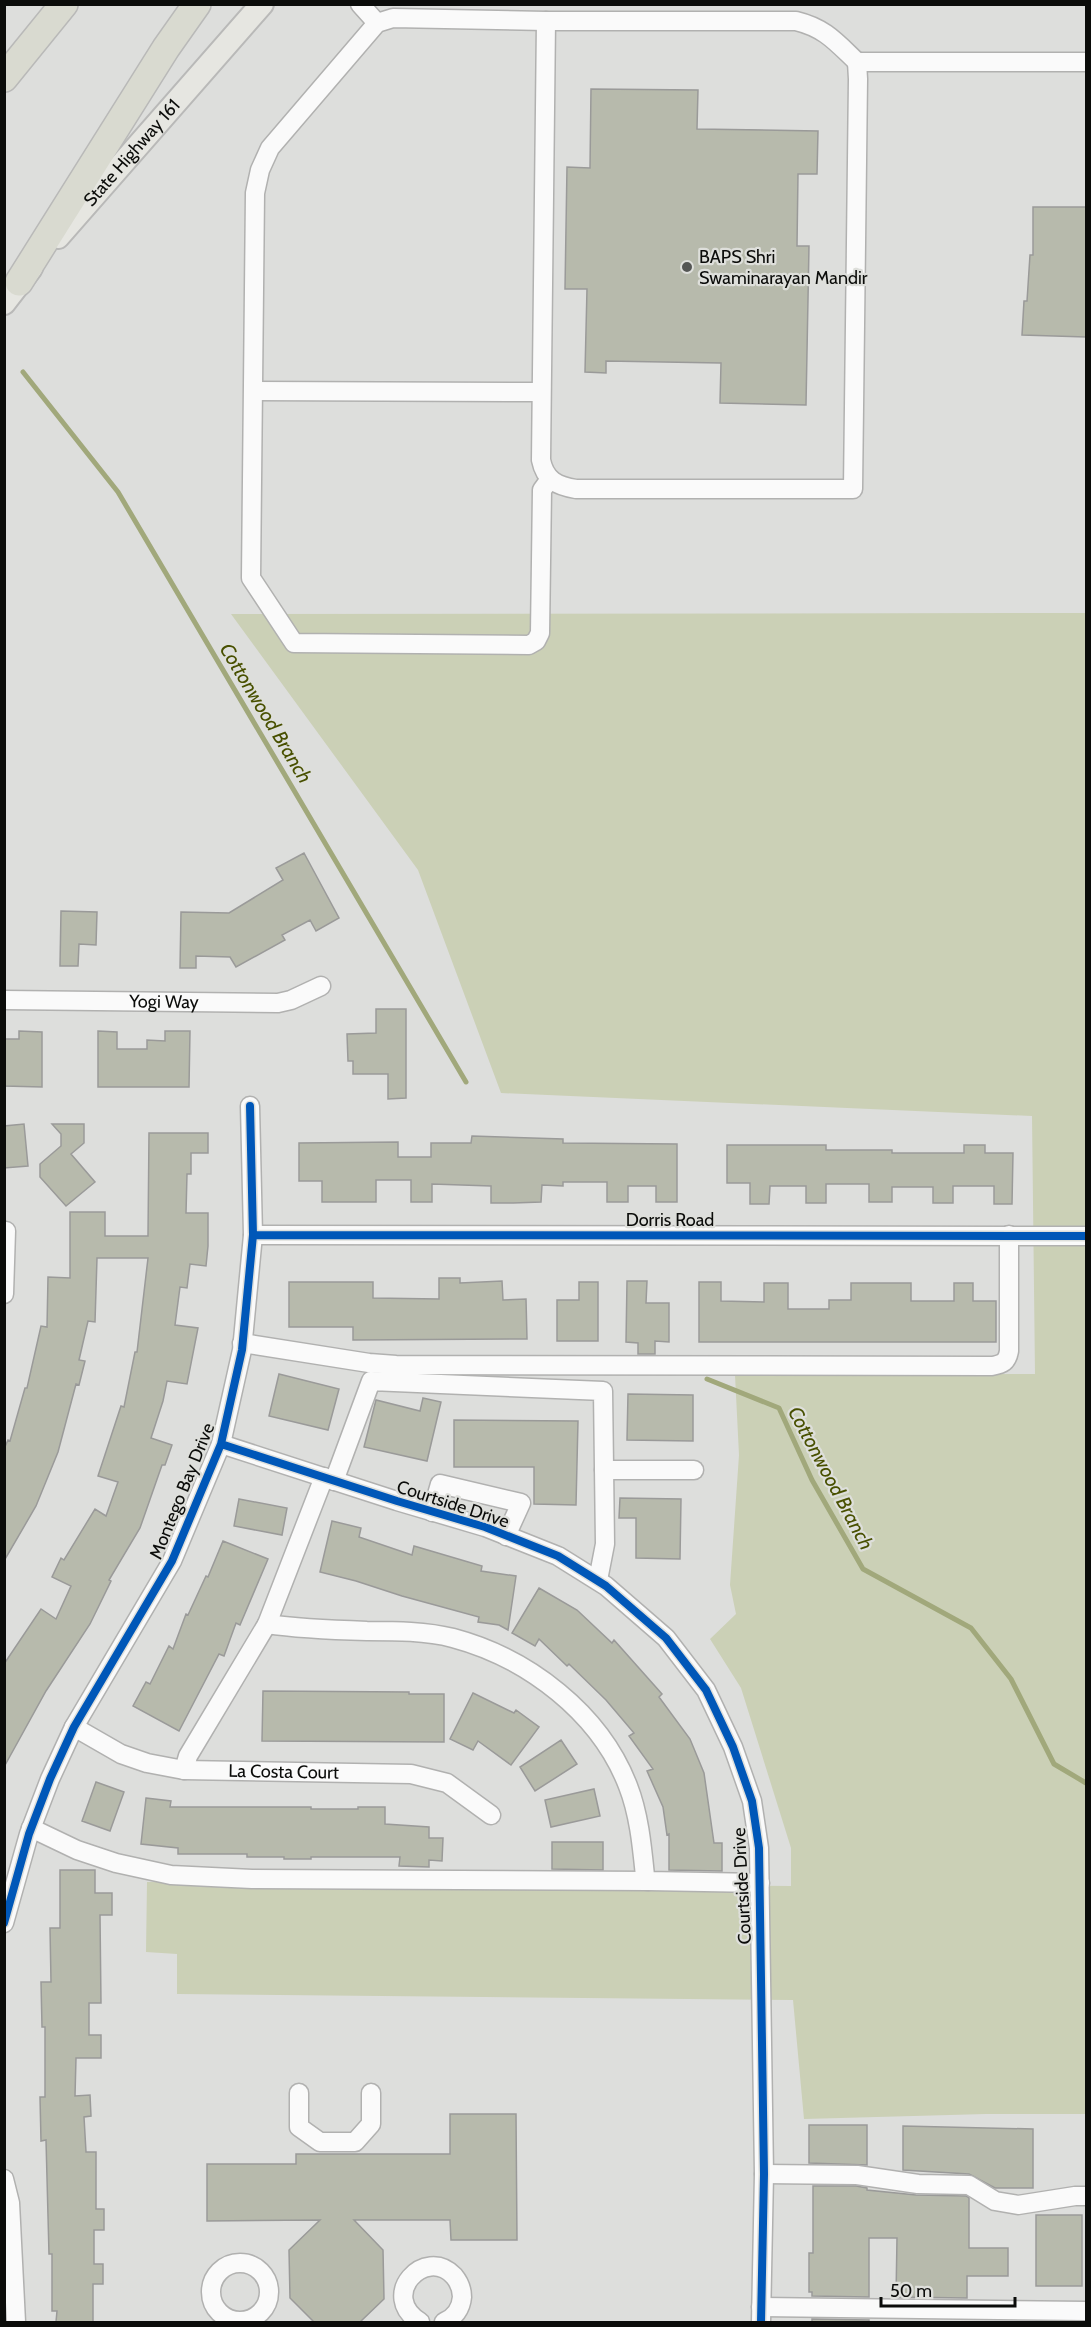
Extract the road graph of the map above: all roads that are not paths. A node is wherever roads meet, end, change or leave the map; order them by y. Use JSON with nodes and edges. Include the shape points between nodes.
{"nodes":[{"id":1,"x":64,"y":4,"type":"edge"},
{"id":2,"x":197,"y":4,"type":"edge"},
{"id":3,"x":262,"y":4,"type":"edge"},
{"id":4,"x":360,"y":4,"type":"edge"},
{"id":5,"x":546,"y":21,"type":"junction"},
{"id":6,"x":377,"y":23,"type":"junction"},
{"id":7,"x":857,"y":62,"type":"junction"},
{"id":8,"x":1086,"y":62,"type":"edge"},
{"id":9,"x":4,"y":78,"type":"edge"},
{"id":10,"x":12,"y":292,"type":"edge"},
{"id":11,"x":254,"y":391,"type":"junction"},
{"id":12,"x":542,"y":392,"type":"junction"},
{"id":13,"x":550,"y":479,"type":"junction"},
{"id":14,"x":321,"y":986,"type":"dead end"},
{"id":15,"x":4,"y":1000,"type":"edge"},
{"id":16,"x":250,"y":1106,"type":"dead end"},
{"id":17,"x":6,"y":1231,"type":"dead end"},
{"id":18,"x":253,"y":1235,"type":"junction"},
{"id":19,"x":1009,"y":1235,"type":"junction"},
{"id":20,"x":1086,"y":1236,"type":"edge"},
{"id":21,"x":4,"y":1294,"type":"edge"},
{"id":22,"x":242,"y":1343,"type":"junction"},
{"id":23,"x":221,"y":1444,"type":"junction"},
{"id":24,"x":604,"y":1470,"type":"junction"},
{"id":25,"x":694,"y":1470,"type":"dead end"},
{"id":26,"x":329,"y":1479,"type":"junction"},
{"id":27,"x":432,"y":1512,"type":"junction"},
{"id":28,"x":506,"y":1536,"type":"junction"},
{"id":29,"x":598,"y":1580,"type":"junction"},
{"id":30,"x":267,"y":1624,"type":"junction"},
{"id":31,"x":74,"y":1727,"type":"junction"},
{"id":32,"x":184,"y":1770,"type":"junction"},
{"id":33,"x":491,"y":1815,"type":"dead end"},
{"id":34,"x":32,"y":1828,"type":"junction"},
{"id":35,"x":648,"y":1881,"type":"junction"},
{"id":36,"x":760,"y":1883,"type":"junction"},
{"id":37,"x":9,"y":1886,"type":"edge"},
{"id":38,"x":4,"y":1923,"type":"edge"},
{"id":39,"x":299,"y":2093,"type":"dead end"},
{"id":40,"x":371,"y":2093,"type":"dead end"},
{"id":41,"x":764,"y":2174,"type":"junction"},
{"id":42,"x":4,"y":2179,"type":"edge"},
{"id":43,"x":1086,"y":2196,"type":"edge"},
{"id":44,"x":1086,"y":2312,"type":"edge"},
{"id":45,"x":761,"y":2315,"type":"edge"},
{"id":46,"x":16,"y":2322,"type":"edge"},
{"id":47,"x":420,"y":2322,"type":"edge"},
{"id":48,"x":444,"y":2322,"type":"edge"}],
"edges":[{"from":1,"to":9,"type":"highway"},
{"from":2,"to":10,"type":"highway"},
{"from":3,"to":10,"type":"main road","name":"State Highway 161"},
{"from":4,"to":6,"type":"street"},
{"from":5,"to":6,"type":"street","via":[[393,18]]},
{"from":5,"to":7,"type":"street","via":[[796,21],[826,32]]},
{"from":5,"to":12,"type":"street"},
{"from":6,"to":11,"type":"street","via":[[270,148],[260,170],[255,193]]},
{"from":7,"to":8,"type":"street"},
{"from":7,"to":13,"type":"street","via":[[853,489],[576,489]]},
{"from":11,"to":12,"type":"street"},
{"from":11,"to":13,"type":"street","via":[[251,578],[294,643],[529,645],[536,641],[540,633],[542,490]]},
{"from":12,"to":13,"type":"street","via":[[541,460]]},
{"from":14,"to":15,"type":"street","name":"Yogi Way","via":[[278,1003]]},
{"from":16,"to":18,"type":"street","name":"Montego Bay Drive"},
{"from":17,"to":21,"type":"street"},
{"from":18,"to":19,"type":"street","name":"Dorris Road"},
{"from":18,"to":22,"type":"street","name":"Montego Bay Drive"},
{"from":19,"to":20,"type":"street","name":"Dorris Road"},
{"from":19,"to":22,"type":"street","via":[[1009,1351],[1003,1364],[992,1366],[396,1365]]},
{"from":22,"to":23,"type":"street","name":"Montego Bay Drive"},
{"from":23,"to":26,"type":"street","name":"Courtside Drive"},
{"from":23,"to":31,"type":"street","name":"Montego Bay Drive","via":[[172,1561]]},
{"from":24,"to":25,"type":"street"},
{"from":24,"to":26,"type":"street","via":[[603,1391],[371,1381]]},
{"from":24,"to":29,"type":"street","via":[[605,1545]]},
{"from":26,"to":27,"type":"street","name":"Courtside Drive"},
{"from":26,"to":30,"type":"street"},
{"from":27,"to":28,"type":"street","name":"Courtside Drive"},
{"from":27,"to":28,"type":"street","via":[[440,1484],[521,1503]]},
{"from":28,"to":29,"type":"street","name":"Courtside Drive","via":[[558,1556]]},
{"from":29,"to":36,"type":"street","name":"Courtside Drive","via":[[666,1638],[706,1690],[733,1747],[752,1801]]},
{"from":30,"to":32,"type":"street","via":[[188,1756]]},
{"from":30,"to":35,"type":"street","via":[[453,1638],[527,1670],[565,1698],[591,1725],[614,1758],[637,1815]]},
{"from":31,"to":32,"type":"street","name":"La Costa Court","via":[[122,1754]]},
{"from":31,"to":34,"type":"street","name":"Montego Bay Drive"},
{"from":32,"to":33,"type":"street","name":"La Costa Court","via":[[411,1774],[447,1783]]},
{"from":34,"to":35,"type":"street","via":[[77,1850],[171,1875]]},
{"from":34,"to":37,"type":"street","name":"Montego Bay Drive"},
{"from":35,"to":36,"type":"street"},
{"from":36,"to":41,"type":"street","name":"Courtside Drive"},
{"from":37,"to":38,"type":"street","name":"Montego Bay Drive"},
{"from":39,"to":40,"type":"street","via":[[299,2127],[320,2142],[355,2142],[371,2124]]},
{"from":41,"to":43,"type":"street","via":[[857,2175],[918,2184],[969,2185],[995,2201],[1018,2205]]},
{"from":41,"to":45,"type":"street","name":"Courtside Drive"},
{"from":42,"to":46,"type":"street","via":[[11,2214]]},
{"from":44,"to":45,"type":"street"},
{"from":47,"to":48,"type":"street","via":[[406,2308],[404,2289],[414,2272],[433,2266],[451,2273],[461,2289],[460,2308]]}]}
